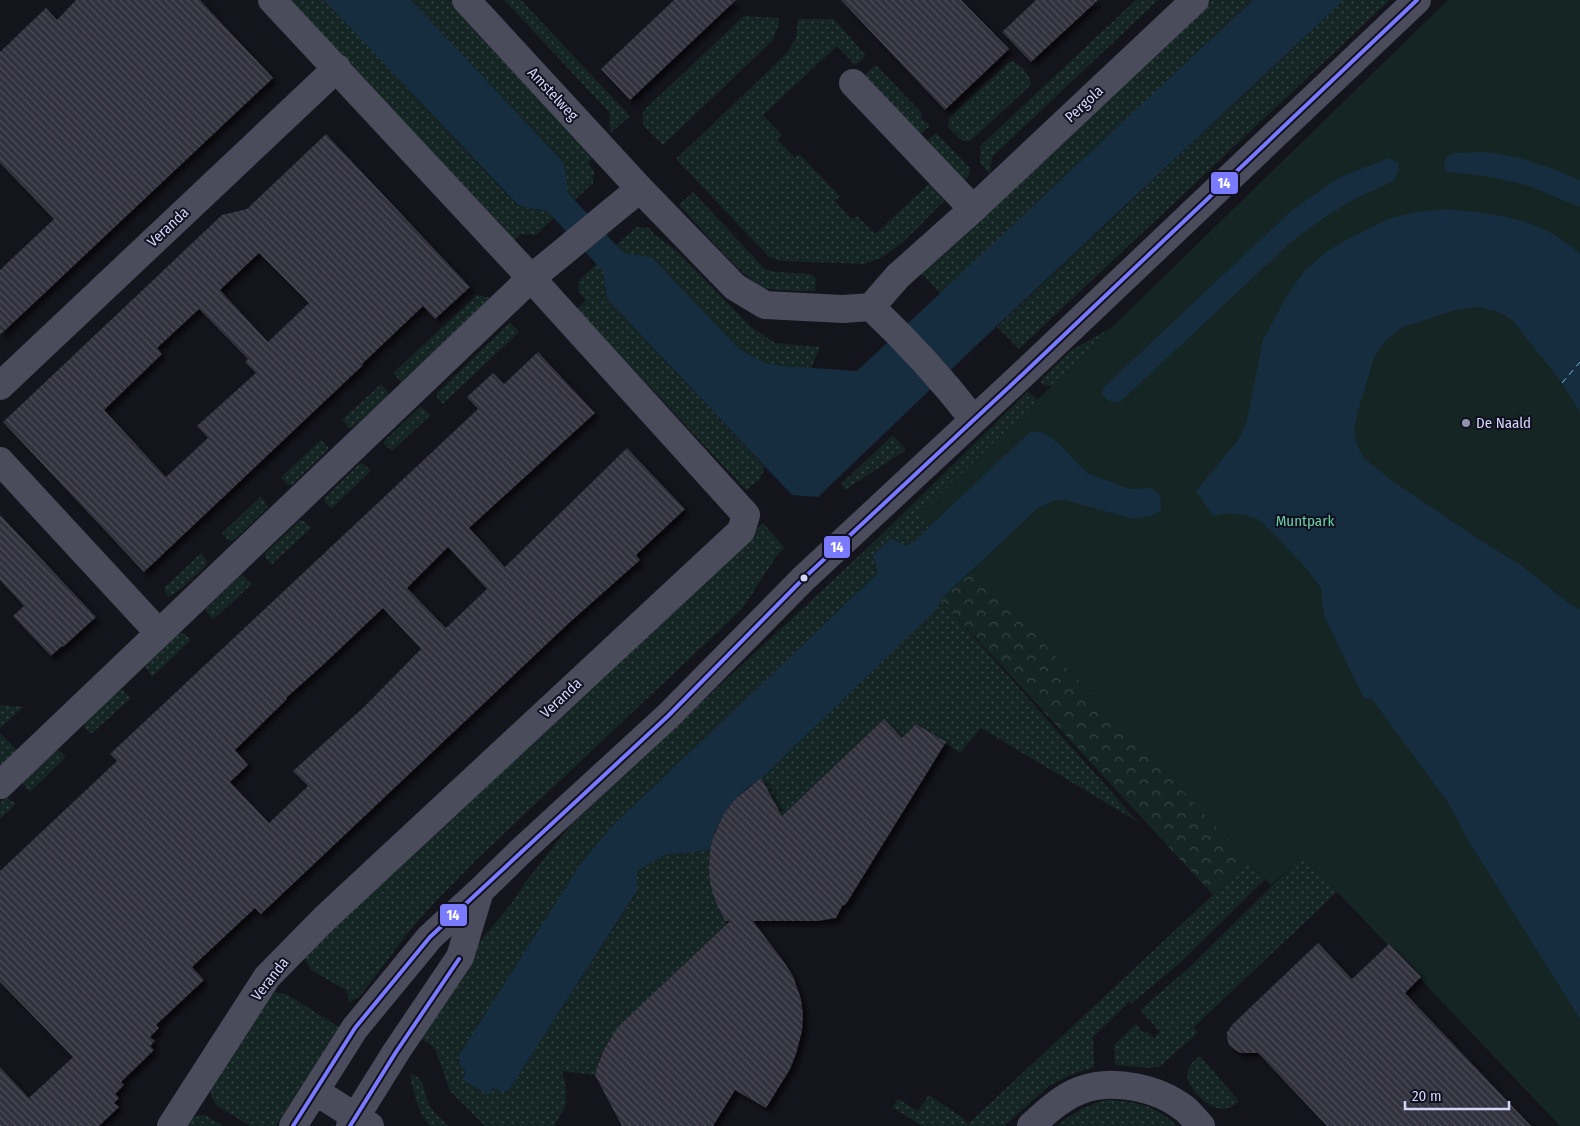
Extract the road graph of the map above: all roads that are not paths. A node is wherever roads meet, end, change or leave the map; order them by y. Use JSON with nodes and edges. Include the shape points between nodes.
{"nodes":[{"id":1,"x":272,"y":0,"type":"edge"},
{"id":2,"x":466,"y":0,"type":"edge"},
{"id":3,"x":1194,"y":0,"type":"edge"},
{"id":4,"x":1417,"y":0,"type":"edge"},
{"id":5,"x":337,"y":68,"type":"junction"},
{"id":6,"x":853,"y":83,"type":"dead end"},
{"id":7,"x":640,"y":189,"type":"junction"},
{"id":8,"x":973,"y":209,"type":"junction"},
{"id":9,"x":531,"y":278,"type":"junction"},
{"id":10,"x":872,"y":307,"type":"junction"},
{"id":11,"x":0,"y":386,"type":"edge"},
{"id":12,"x":973,"y":419,"type":"junction"},
{"id":13,"x":0,"y":461,"type":"edge"},
{"id":14,"x":159,"y":633,"type":"junction"},
{"id":15,"x":0,"y":786,"type":"edge"},
{"id":16,"x":480,"y":891,"type":"junction"},
{"id":17,"x":315,"y":1091,"type":"junction"},
{"id":18,"x":359,"y":1123,"type":"edge"},
{"id":19,"x":171,"y":1126,"type":"edge"},
{"id":20,"x":293,"y":1126,"type":"edge"},
{"id":21,"x":1031,"y":1126,"type":"edge"},
{"id":22,"x":1201,"y":1126,"type":"edge"}],
"edges":[{"from":1,"to":5,"type":"street","name":"Veranda"},
{"from":2,"to":7,"type":"street","name":"Amstelweg"},
{"from":3,"to":8,"type":"street","name":"Pergola"},
{"from":4,"to":12,"type":"street"},
{"from":5,"to":9,"type":"street","name":"Veranda"},
{"from":5,"to":11,"type":"street","name":"Veranda"},
{"from":6,"to":8,"type":"street"},
{"from":7,"to":9,"type":"street"},
{"from":7,"to":10,"type":"street","name":"Amstelweg","via":[[735,286],[765,305],[843,309]]},
{"from":8,"to":10,"type":"street","name":"Pergola","via":[[898,276]]},
{"from":9,"to":14,"type":"street"},
{"from":9,"to":19,"type":"street","name":"Veranda","via":[[746,515],[741,531],[324,919],[268,977]]},
{"from":10,"to":12,"type":"street","via":[[946,385]]},
{"from":12,"to":16,"type":"street","via":[[803,579],[668,716]]},
{"from":13,"to":14,"type":"street"},
{"from":14,"to":15,"type":"street"},
{"from":16,"to":17,"type":"street","via":[[424,944],[355,1028]]},
{"from":16,"to":18,"type":"street","via":[[460,957],[396,1052]]},
{"from":17,"to":18,"type":"street"},
{"from":17,"to":20,"type":"street"},
{"from":21,"to":22,"type":"street","via":[[1055,1105],[1082,1090],[1109,1085],[1135,1086],[1156,1093],[1184,1109]]}]}
